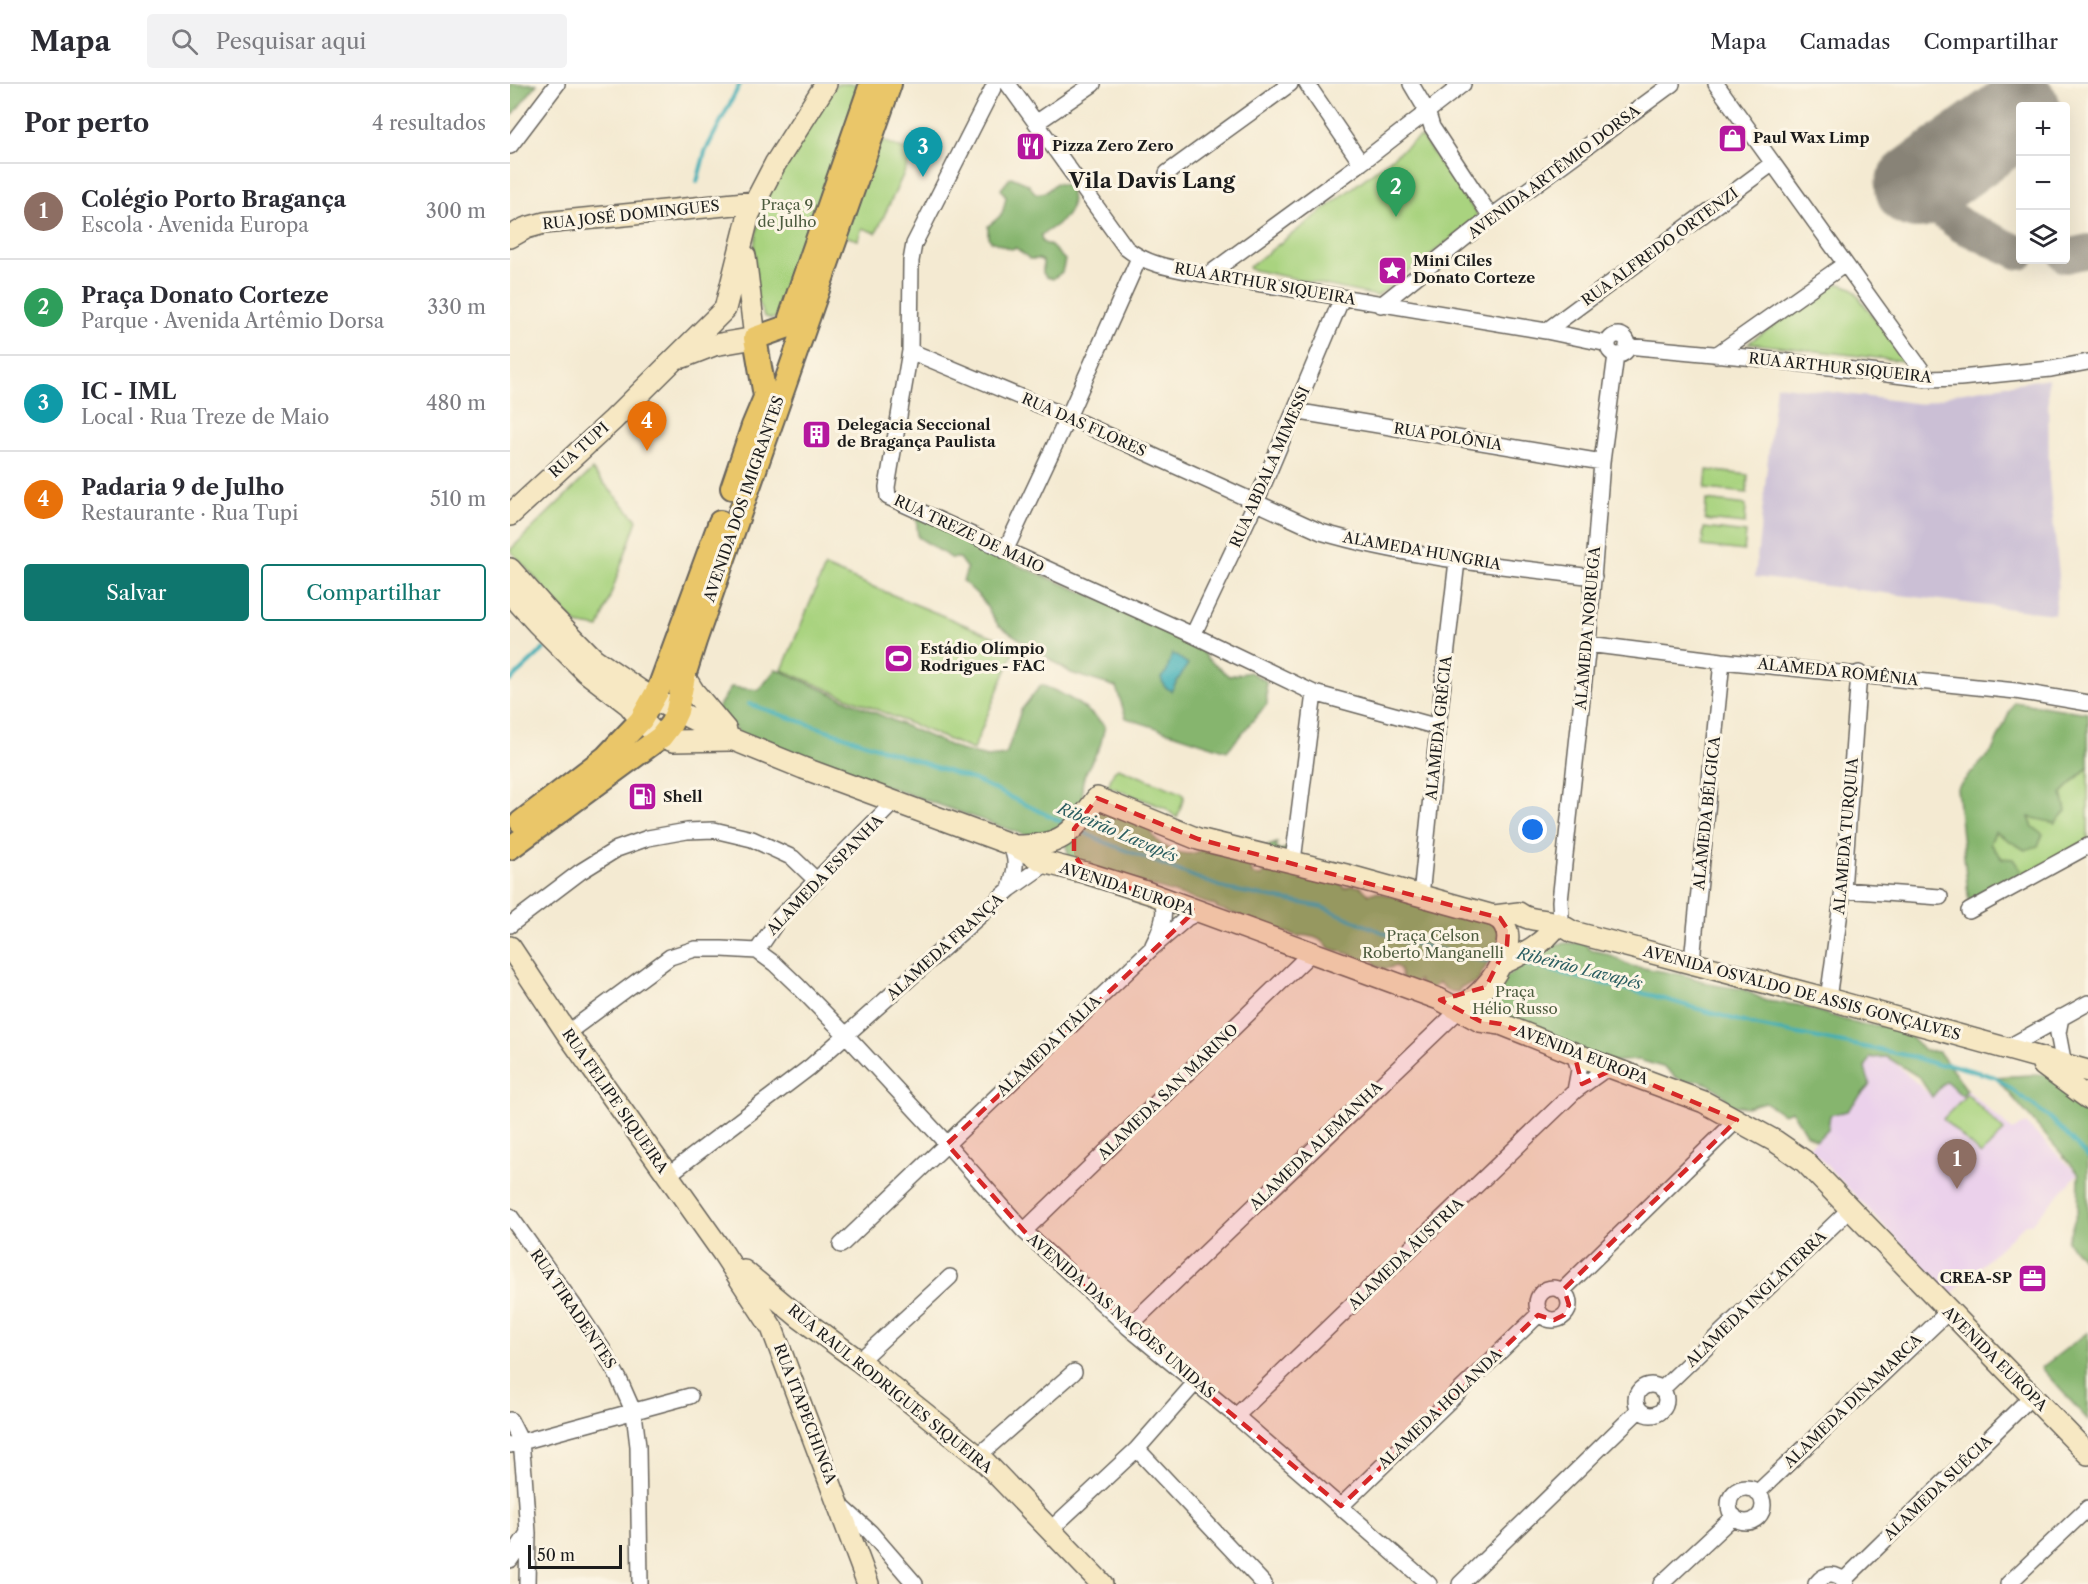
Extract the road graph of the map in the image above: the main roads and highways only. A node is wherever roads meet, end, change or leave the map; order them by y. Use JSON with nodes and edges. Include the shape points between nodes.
{"nodes":[{"id":1,"x":871,"y":84,"type":"edge"},
{"id":2,"x":890,"y":84,"type":"edge"},
{"id":3,"x":796,"y":324,"type":"junction"},
{"id":4,"x":765,"y":396,"type":"junction"},
{"id":5,"x":510,"y":830,"type":"edge"},
{"id":6,"x":510,"y":848,"type":"edge"}],
"edges":[{"from":1,"to":3,"type":"main road","name":"AVENIDA DOS IMIGRANTES"},
{"from":2,"to":3,"type":"main road","name":"AVENIDA DOS IMIGRANTES"},
{"from":3,"to":4,"type":"main road","name":"AVENIDA DOS IMIGRANTES"},
{"from":3,"to":4,"type":"main road","via":[[755,338]]},
{"from":3,"to":6,"type":"main road","name":"AVENIDA DOS IMIGRANTES","via":[[671,724],[661,737]]},
{"from":4,"to":5,"type":"main road","name":"AVENIDA DOS IMIGRANTES","via":[[654,698],[641,720],[606,757]]}]}
